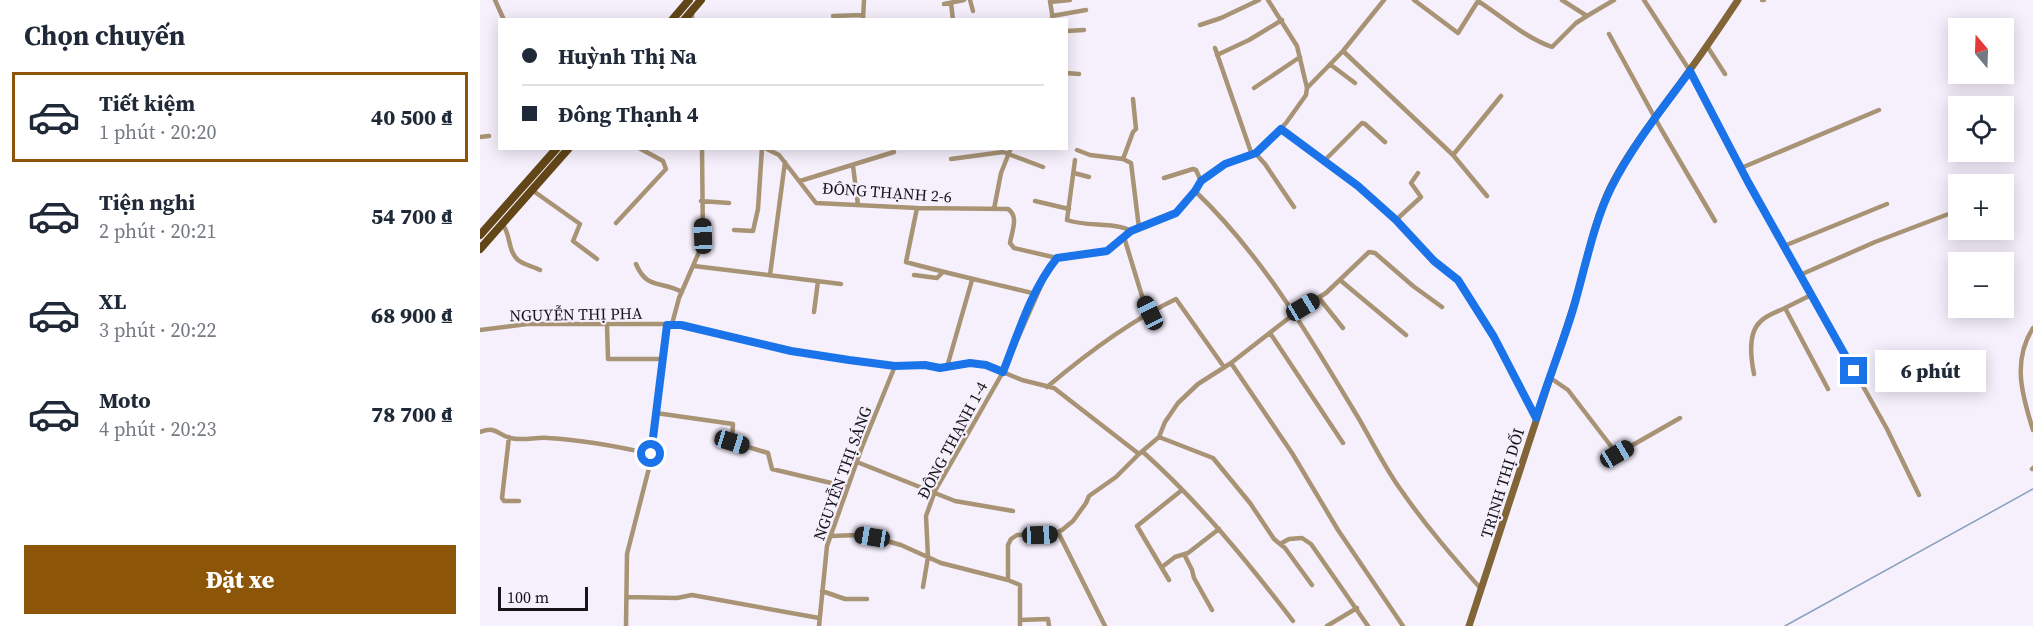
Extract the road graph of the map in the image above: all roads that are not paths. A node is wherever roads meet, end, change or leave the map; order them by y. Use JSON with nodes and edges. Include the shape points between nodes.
{"nodes":[{"id":1,"x":495,"y":0,"type":"edge"},
{"id":2,"x":689,"y":0,"type":"edge"},
{"id":3,"x":701,"y":0,"type":"edge"},
{"id":4,"x":864,"y":0,"type":"edge"},
{"id":5,"x":964,"y":0,"type":"edge"},
{"id":6,"x":970,"y":0,"type":"edge"},
{"id":7,"x":1070,"y":0,"type":"edge"},
{"id":8,"x":1259,"y":0,"type":"edge"},
{"id":9,"x":1268,"y":0,"type":"edge"},
{"id":10,"x":1384,"y":0,"type":"edge"},
{"id":11,"x":1414,"y":0,"type":"edge"},
{"id":12,"x":1562,"y":0,"type":"edge"},
{"id":13,"x":1614,"y":0,"type":"edge"},
{"id":14,"x":1644,"y":0,"type":"edge"},
{"id":15,"x":1738,"y":0,"type":"edge"},
{"id":16,"x":950,"y":1,"type":"edge"},
{"id":17,"x":1050,"y":1,"type":"edge"},
{"id":18,"x":944,"y":4,"type":"dead end"},
{"id":19,"x":692,"y":10,"type":"junction"},
{"id":20,"x":1086,"y":10,"type":"dead end"},
{"id":21,"x":973,"y":11,"type":"dead end"},
{"id":22,"x":833,"y":16,"type":"dead end"},
{"id":23,"x":1587,"y":16,"type":"junction"},
{"id":24,"x":863,"y":17,"type":"edge"},
{"id":25,"x":503,"y":18,"type":"edge"},
{"id":26,"x":674,"y":18,"type":"edge"},
{"id":27,"x":686,"y":18,"type":"edge"},
{"id":28,"x":693,"y":18,"type":"edge"},
{"id":29,"x":953,"y":18,"type":"edge"},
{"id":30,"x":1053,"y":18,"type":"edge"},
{"id":31,"x":1282,"y":20,"type":"junction"},
{"id":32,"x":1200,"y":25,"type":"dead end"},
{"id":33,"x":1084,"y":30,"type":"dead end"},
{"id":34,"x":1068,"y":31,"type":"edge"},
{"id":35,"x":1609,"y":34,"type":"dead end"},
{"id":36,"x":1707,"y":45,"type":"junction"},
{"id":37,"x":1215,"y":48,"type":"dead end"},
{"id":38,"x":1343,"y":51,"type":"junction"},
{"id":39,"x":1217,"y":55,"type":"junction"},
{"id":40,"x":1300,"y":57,"type":"junction"},
{"id":41,"x":1331,"y":64,"type":"junction"},
{"id":42,"x":1690,"y":71,"type":"junction"},
{"id":43,"x":1068,"y":73,"type":"edge"},
{"id":44,"x":1079,"y":74,"type":"dead end"},
{"id":45,"x":1725,"y":74,"type":"dead end"},
{"id":46,"x":1355,"y":83,"type":"dead end"},
{"id":47,"x":1254,"y":88,"type":"dead end"},
{"id":48,"x":1307,"y":88,"type":"junction"},
{"id":49,"x":1501,"y":96,"type":"dead end"},
{"id":50,"x":1134,"y":99,"type":"dead end"},
{"id":51,"x":1879,"y":110,"type":"dead end"},
{"id":52,"x":1655,"y":118,"type":"junction"},
{"id":53,"x":1281,"y":129,"type":"junction"},
{"id":54,"x":489,"y":136,"type":"dead end"},
{"id":55,"x":480,"y":138,"type":"edge"},
{"id":56,"x":1385,"y":142,"type":"dead end"},
{"id":57,"x":554,"y":150,"type":"edge"},
{"id":58,"x":567,"y":150,"type":"edge"},
{"id":59,"x":643,"y":150,"type":"edge"},
{"id":60,"x":702,"y":150,"type":"edge"},
{"id":61,"x":763,"y":150,"type":"edge"},
{"id":62,"x":768,"y":150,"type":"edge"},
{"id":63,"x":1077,"y":150,"type":"dead end"},
{"id":64,"x":1010,"y":151,"type":"edge"},
{"id":65,"x":894,"y":152,"type":"dead end"},
{"id":66,"x":1254,"y":154,"type":"junction"},
{"id":67,"x":1453,"y":155,"type":"junction"},
{"id":68,"x":951,"y":159,"type":"dead end"},
{"id":69,"x":1123,"y":159,"type":"junction"},
{"id":70,"x":1076,"y":160,"type":"dead end"},
{"id":71,"x":1324,"y":161,"type":"junction"},
{"id":72,"x":784,"y":162,"type":"junction"},
{"id":73,"x":853,"y":166,"type":"junction"},
{"id":74,"x":1043,"y":167,"type":"dead end"},
{"id":75,"x":1741,"y":168,"type":"junction"},
{"id":76,"x":1074,"y":173,"type":"junction"},
{"id":77,"x":1418,"y":173,"type":"dead end"},
{"id":78,"x":1089,"y":177,"type":"dead end"},
{"id":79,"x":1164,"y":178,"type":"dead end"},
{"id":80,"x":800,"y":181,"type":"junction"},
{"id":81,"x":1201,"y":181,"type":"junction"},
{"id":82,"x":532,"y":189,"type":"junction"},
{"id":83,"x":1195,"y":191,"type":"junction"},
{"id":84,"x":1487,"y":196,"type":"dead end"},
{"id":85,"x":701,"y":201,"type":"junction"},
{"id":86,"x":1035,"y":201,"type":"dead end"},
{"id":87,"x":729,"y":203,"type":"dead end"},
{"id":88,"x":1887,"y":204,"type":"dead end"},
{"id":89,"x":858,"y":205,"type":"junction"},
{"id":90,"x":1294,"y":207,"type":"dead end"},
{"id":91,"x":917,"y":208,"type":"junction"},
{"id":92,"x":994,"y":209,"type":"junction"},
{"id":93,"x":1069,"y":209,"type":"junction"},
{"id":94,"x":1948,"y":214,"type":"edge"},
{"id":95,"x":1396,"y":220,"type":"junction"},
{"id":96,"x":1715,"y":221,"type":"dead end"},
{"id":97,"x":616,"y":223,"type":"dead end"},
{"id":98,"x":502,"y":224,"type":"junction"},
{"id":99,"x":1139,"y":228,"type":"junction"},
{"id":100,"x":734,"y":230,"type":"dead end"},
{"id":101,"x":1131,"y":231,"type":"junction"},
{"id":102,"x":480,"y":235,"type":"edge"},
{"id":103,"x":1124,"y":237,"type":"junction"},
{"id":104,"x":1784,"y":246,"type":"junction"},
{"id":105,"x":480,"y":249,"type":"edge"},
{"id":106,"x":1057,"y":258,"type":"junction"},
{"id":107,"x":597,"y":259,"type":"dead end"},
{"id":108,"x":636,"y":264,"type":"dead end"},
{"id":109,"x":694,"y":266,"type":"junction"},
{"id":110,"x":540,"y":270,"type":"dead end"},
{"id":111,"x":943,"y":272,"type":"junction"},
{"id":112,"x":770,"y":274,"type":"junction"},
{"id":113,"x":914,"y":274,"type":"dead end"},
{"id":114,"x":1800,"y":275,"type":"junction"},
{"id":115,"x":972,"y":280,"type":"junction"},
{"id":116,"x":1340,"y":280,"type":"junction"},
{"id":117,"x":818,"y":281,"type":"junction"},
{"id":118,"x":841,"y":284,"type":"dead end"},
{"id":119,"x":682,"y":292,"type":"junction"},
{"id":120,"x":1036,"y":294,"type":"junction"},
{"id":121,"x":1811,"y":295,"type":"junction"},
{"id":122,"x":1319,"y":298,"type":"junction"},
{"id":123,"x":1442,"y":307,"type":"dead end"},
{"id":124,"x":1785,"y":308,"type":"junction"},
{"id":125,"x":814,"y":312,"type":"dead end"},
{"id":126,"x":1150,"y":313,"type":"junction"},
{"id":127,"x":1294,"y":315,"type":"junction"},
{"id":128,"x":607,"y":325,"type":"junction"},
{"id":129,"x":670,"y":325,"type":"junction"},
{"id":130,"x":1343,"y":328,"type":"dead end"},
{"id":131,"x":2033,"y":328,"type":"edge"},
{"id":132,"x":480,"y":330,"type":"edge"},
{"id":133,"x":1270,"y":333,"type":"junction"},
{"id":134,"x":1406,"y":335,"type":"dead end"},
{"id":135,"x":662,"y":359,"type":"junction"},
{"id":136,"x":1231,"y":363,"type":"junction"},
{"id":137,"x":895,"y":366,"type":"junction"},
{"id":138,"x":947,"y":367,"type":"junction"},
{"id":139,"x":1224,"y":367,"type":"junction"},
{"id":140,"x":1003,"y":372,"type":"junction"},
{"id":141,"x":1754,"y":374,"type":"dead end"},
{"id":142,"x":1548,"y":377,"type":"junction"},
{"id":143,"x":1047,"y":387,"type":"junction"},
{"id":144,"x":1828,"y":389,"type":"dead end"},
{"id":145,"x":656,"y":413,"type":"junction"},
{"id":146,"x":1536,"y":418,"type":"junction"},
{"id":147,"x":1680,"y":418,"type":"dead end"},
{"id":148,"x":2033,"y":430,"type":"edge"},
{"id":149,"x":480,"y":432,"type":"edge"},
{"id":150,"x":509,"y":437,"type":"junction"},
{"id":151,"x":1159,"y":437,"type":"junction"},
{"id":152,"x":1343,"y":443,"type":"dead end"},
{"id":153,"x":1141,"y":453,"type":"junction"},
{"id":154,"x":651,"y":454,"type":"junction"},
{"id":155,"x":857,"y":462,"type":"junction"},
{"id":156,"x":848,"y":487,"type":"junction"},
{"id":157,"x":1182,"y":490,"type":"junction"},
{"id":158,"x":936,"y":492,"type":"junction"},
{"id":159,"x":1919,"y":495,"type":"dead end"},
{"id":160,"x":519,"y":501,"type":"dead end"},
{"id":161,"x":1013,"y":511,"type":"dead end"},
{"id":162,"x":1219,"y":529,"type":"junction"},
{"id":163,"x":1058,"y":532,"type":"junction"},
{"id":164,"x":831,"y":536,"type":"junction"},
{"id":165,"x":1280,"y":544,"type":"junction"},
{"id":166,"x":1184,"y":554,"type":"junction"},
{"id":167,"x":928,"y":557,"type":"junction"},
{"id":168,"x":1161,"y":567,"type":"junction"},
{"id":169,"x":1008,"y":580,"type":"junction"},
{"id":170,"x":1169,"y":580,"type":"dead end"},
{"id":171,"x":1312,"y":585,"type":"dead end"},
{"id":172,"x":922,"y":587,"type":"dead end"},
{"id":173,"x":1481,"y":589,"type":"junction"},
{"id":174,"x":822,"y":591,"type":"junction"},
{"id":175,"x":627,"y":597,"type":"junction"},
{"id":176,"x":867,"y":599,"type":"dead end"},
{"id":177,"x":1357,"y":608,"type":"junction"},
{"id":178,"x":1212,"y":610,"type":"dead end"},
{"id":179,"x":819,"y":618,"type":"junction"},
{"id":180,"x":1293,"y":621,"type":"dead end"},
{"id":181,"x":1020,"y":623,"type":"edge"},
{"id":182,"x":1472,"y":624,"type":"edge"},
{"id":183,"x":626,"y":626,"type":"edge"},
{"id":184,"x":819,"y":626,"type":"edge"},
{"id":185,"x":1049,"y":626,"type":"edge"},
{"id":186,"x":1105,"y":626,"type":"edge"},
{"id":187,"x":1327,"y":626,"type":"edge"},
{"id":188,"x":1368,"y":626,"type":"edge"},
{"id":189,"x":1403,"y":626,"type":"edge"}],
"edges":[{"from":1,"to":25,"type":"street"},
{"from":2,"to":26,"type":"main road"},
{"from":3,"to":19,"type":"main road"},
{"from":4,"to":24,"type":"street"},
{"from":5,"to":16,"type":"street"},
{"from":6,"to":21,"type":"street"},
{"from":7,"to":17,"type":"street"},
{"from":8,"to":32,"type":"street"},
{"from":9,"to":31,"type":"street"},
{"from":10,"to":38,"type":"street"},
{"from":11,"to":23,"type":"street","via":[[1458,33],[1478,2],[1529,37],[1552,47]]},
{"from":12,"to":23,"type":"street"},
{"from":13,"to":23,"type":"street"},
{"from":14,"to":42,"type":"street"},
{"from":15,"to":36,"type":"main road","name":"TRỊNH THỊ DỐI"},
{"from":16,"to":18,"type":"street"},
{"from":16,"to":29,"type":"street"},
{"from":17,"to":30,"type":"street"},
{"from":19,"to":27,"type":"main road"},
{"from":19,"to":28,"type":"street"},
{"from":20,"to":30,"type":"street"},
{"from":22,"to":24,"type":"street"},
{"from":31,"to":39,"type":"street"},
{"from":31,"to":40,"type":"street","via":[[1298,46]]},
{"from":33,"to":34,"type":"street"},
{"from":35,"to":52,"type":"street"},
{"from":36,"to":42,"type":"main road","name":"TRỊNH THỊ DỐI"},
{"from":36,"to":45,"type":"street"},
{"from":37,"to":39,"type":"street"},
{"from":38,"to":41,"type":"street"},
{"from":38,"to":67,"type":"street"},
{"from":39,"to":66,"type":"street"},
{"from":40,"to":47,"type":"street"},
{"from":40,"to":48,"type":"street"},
{"from":41,"to":46,"type":"street"},
{"from":41,"to":48,"type":"street"},
{"from":42,"to":52,"type":"main road","name":"TRỊNH THỊ DỐI"},
{"from":42,"to":75,"type":"street"},
{"from":43,"to":44,"type":"street"},
{"from":48,"to":53,"type":"street"},
{"from":49,"to":67,"type":"street"},
{"from":50,"to":69,"type":"street","via":[[1136,129]]},
{"from":51,"to":75,"type":"street"},
{"from":52,"to":96,"type":"street"},
{"from":52,"to":142,"type":"main road","name":"TRỊNH THỊ DỐI","via":[[1607,196]]},
{"from":53,"to":66,"type":"street"},
{"from":53,"to":71,"type":"street"},
{"from":54,"to":55,"type":"street"},
{"from":56,"to":71,"type":"street","via":[[1362,123]]},
{"from":57,"to":102,"type":"main road"},
{"from":58,"to":82,"type":"main road"},
{"from":59,"to":97,"type":"street","via":[[663,161],[666,169]]},
{"from":60,"to":85,"type":"street"},
{"from":61,"to":100,"type":"street","via":[[753,231]]},
{"from":62,"to":72,"type":"street","name":"ĐÔNG THẠNH 2-6"},
{"from":63,"to":69,"type":"street"},
{"from":64,"to":68,"type":"street"},
{"from":64,"to":74,"type":"street"},
{"from":64,"to":92,"type":"street"},
{"from":65,"to":73,"type":"street"},
{"from":66,"to":81,"type":"street","via":[[1225,164]]},
{"from":66,"to":90,"type":"street"},
{"from":67,"to":84,"type":"street"},
{"from":69,"to":99,"type":"street","via":[[1131,163]]},
{"from":70,"to":76,"type":"street"},
{"from":71,"to":95,"type":"street"},
{"from":72,"to":80,"type":"street","name":"ĐÔNG THẠNH 2-6"},
{"from":72,"to":112,"type":"street"},
{"from":73,"to":80,"type":"street"},
{"from":73,"to":89,"type":"street"},
{"from":75,"to":104,"type":"street"},
{"from":76,"to":78,"type":"street"},
{"from":76,"to":93,"type":"street"},
{"from":77,"to":95,"type":"street","via":[[1411,183],[1421,197]]},
{"from":79,"to":81,"type":"street","via":[[1193,169]]},
{"from":80,"to":89,"type":"street","name":"ĐÔNG THẠNH 2-6","via":[[816,203]]},
{"from":81,"to":83,"type":"street"},
{"from":82,"to":98,"type":"main road"},
{"from":82,"to":107,"type":"street","via":[[580,224],[573,241]]},
{"from":83,"to":99,"type":"street","via":[[1176,213]]},
{"from":83,"to":127,"type":"street","via":[[1222,216],[1265,269]]},
{"from":85,"to":87,"type":"street"},
{"from":85,"to":109,"type":"street","via":[[703,243]]},
{"from":86,"to":93,"type":"street"},
{"from":88,"to":104,"type":"street"},
{"from":89,"to":91,"type":"street","name":"ĐÔNG THẠNH 2-6"},
{"from":91,"to":92,"type":"street","name":"ĐÔNG THẠNH 2-6"},
{"from":91,"to":111,"type":"street","via":[[906,262]]},
{"from":92,"to":106,"type":"street","via":[[1008,209],[1015,217],[1010,243],[1014,248]]},
{"from":93,"to":101,"type":"street","via":[[1067,220]]},
{"from":94,"to":114,"type":"street"},
{"from":95,"to":146,"type":"street","via":[[1465,289]]},
{"from":98,"to":105,"type":"main road"},
{"from":98,"to":110,"type":"street","via":[[515,258]]},
{"from":99,"to":101,"type":"street"},
{"from":101,"to":103,"type":"street"},
{"from":103,"to":106,"type":"street","via":[[1107,251]]},
{"from":103,"to":126,"type":"street"},
{"from":104,"to":114,"type":"street"},
{"from":106,"to":120,"type":"street","name":"ĐÔNG THẠNH 1-4"},
{"from":108,"to":119,"type":"street","via":[[646,280]]},
{"from":109,"to":112,"type":"street"},
{"from":109,"to":119,"type":"street"},
{"from":111,"to":113,"type":"street","via":[[937,278]]},
{"from":111,"to":115,"type":"street"},
{"from":112,"to":117,"type":"street"},
{"from":114,"to":121,"type":"street"},
{"from":115,"to":120,"type":"street"},
{"from":115,"to":138,"type":"street"},
{"from":116,"to":122,"type":"street"},
{"from":116,"to":123,"type":"street","via":[[1369,252],[1375,253]]},
{"from":116,"to":134,"type":"street"},
{"from":117,"to":118,"type":"street"},
{"from":117,"to":125,"type":"street"},
{"from":119,"to":129,"type":"street"},
{"from":120,"to":140,"type":"street","name":"ĐÔNG THẠNH 1-4"},
{"from":121,"to":124,"type":"street"},
{"from":121,"to":159,"type":"street","via":[[1887,429]]},
{"from":122,"to":127,"type":"street"},
{"from":122,"to":130,"type":"street"},
{"from":124,"to":141,"type":"street","via":[[1756,327]]},
{"from":124,"to":144,"type":"street"},
{"from":126,"to":139,"type":"street","via":[[1176,299]]},
{"from":126,"to":143,"type":"street","via":[[1075,363]]},
{"from":127,"to":133,"type":"street"},
{"from":127,"to":173,"type":"street","via":[[1400,489],[1439,542]]},
{"from":128,"to":129,"type":"street","name":"NGUYỄN THỊ PHA"},
{"from":128,"to":132,"type":"street","name":"NGUYỄN THỊ PHA","via":[[527,324]]},
{"from":128,"to":135,"type":"street","via":[[608,359]]},
{"from":129,"to":135,"type":"street"},
{"from":129,"to":137,"type":"street","name":"NGUYỄN THỊ PHA","via":[[791,351]]},
{"from":131,"to":148,"type":"street","via":[[2025,341],[2019,370]]},
{"from":133,"to":136,"type":"street"},
{"from":133,"to":152,"type":"street"},
{"from":135,"to":145,"type":"street"},
{"from":136,"to":139,"type":"street"},
{"from":136,"to":189,"type":"street"},
{"from":137,"to":138,"type":"street","name":"NGUYỄN THỊ PHA"},
{"from":137,"to":155,"type":"street","name":"NGUYỄN THỊ SÁNG"},
{"from":138,"to":140,"type":"street","name":"NGUYỄN THỊ PHA","via":[[970,363]]},
{"from":139,"to":151,"type":"street","via":[[1178,403]]},
{"from":140,"to":143,"type":"street","name":"NGUYỄN THỊ PHA"},
{"from":140,"to":158,"type":"street","name":"ĐÔNG THẠNH 1-4"},
{"from":142,"to":146,"type":"main road","name":"TRỊNH THỊ DỐI"},
{"from":142,"to":147,"type":"street","via":[[1568,390],[1617,454]]},
{"from":143,"to":153,"type":"street","name":"NGUYỄN THỊ PHA","via":[[1054,388]]},
{"from":145,"to":154,"type":"street"},
{"from":145,"to":156,"type":"street","via":[[733,424],[732,442],[768,453],[772,469]]},
{"from":146,"to":173,"type":"main road","name":"TRỊNH THỊ DỐI"},
{"from":149,"to":150,"type":"street","via":[[495,429]]},
{"from":150,"to":154,"type":"street","via":[[601,443]]},
{"from":150,"to":160,"type":"street","via":[[502,498]]},
{"from":151,"to":153,"type":"street"},
{"from":151,"to":165,"type":"street","via":[[1213,458]]},
{"from":153,"to":157,"type":"street","name":"NGUYỄN THỊ PHA"},
{"from":153,"to":163,"type":"street","via":[[1089,496],[1073,521]]},
{"from":154,"to":175,"type":"street","via":[[627,554]]},
{"from":155,"to":156,"type":"street","name":"NGUYỄN THỊ SÁNG"},
{"from":155,"to":158,"type":"street"},
{"from":156,"to":164,"type":"street","name":"NGUYỄN THỊ SÁNG"},
{"from":157,"to":162,"type":"street","name":"NGUYỄN THỊ PHA"},
{"from":157,"to":168,"type":"street","via":[[1137,526]]},
{"from":158,"to":161,"type":"street","via":[[956,501]]},
{"from":158,"to":167,"type":"street","name":"ĐÔNG THẠNH 1-4","via":[[926,516]]},
{"from":162,"to":166,"type":"street"},
{"from":162,"to":180,"type":"street","name":"NGUYỄN THỊ PHA"},
{"from":163,"to":169,"type":"street","via":[[1017,535],[1011,539]]},
{"from":163,"to":186,"type":"street"},
{"from":164,"to":167,"type":"street","via":[[872,537]]},
{"from":164,"to":174,"type":"street","name":"NGUYỄN THỊ SÁNG"},
{"from":165,"to":171,"type":"street"},
{"from":165,"to":177,"type":"street","via":[[1302,538],[1311,544]]},
{"from":166,"to":168,"type":"street"},
{"from":166,"to":178,"type":"street"},
{"from":167,"to":169,"type":"street"},
{"from":167,"to":172,"type":"street","name":"ĐÔNG THẠNH 1-4"},
{"from":168,"to":170,"type":"street"},
{"from":169,"to":181,"type":"street","via":[[1020,585]]},
{"from":173,"to":182,"type":"main road","name":"TRỊNH THỊ DỐI"},
{"from":174,"to":176,"type":"street","via":[[845,599]]},
{"from":174,"to":179,"type":"street","name":"NGUYỄN THỊ SÁNG"},
{"from":175,"to":179,"type":"street","via":[[692,595]]},
{"from":175,"to":183,"type":"street"},
{"from":177,"to":187,"type":"street"},
{"from":177,"to":188,"type":"street"},
{"from":179,"to":184,"type":"street","name":"NGUYỄN THỊ SÁNG"},
{"from":181,"to":185,"type":"street","via":[[1048,619]]}]}
